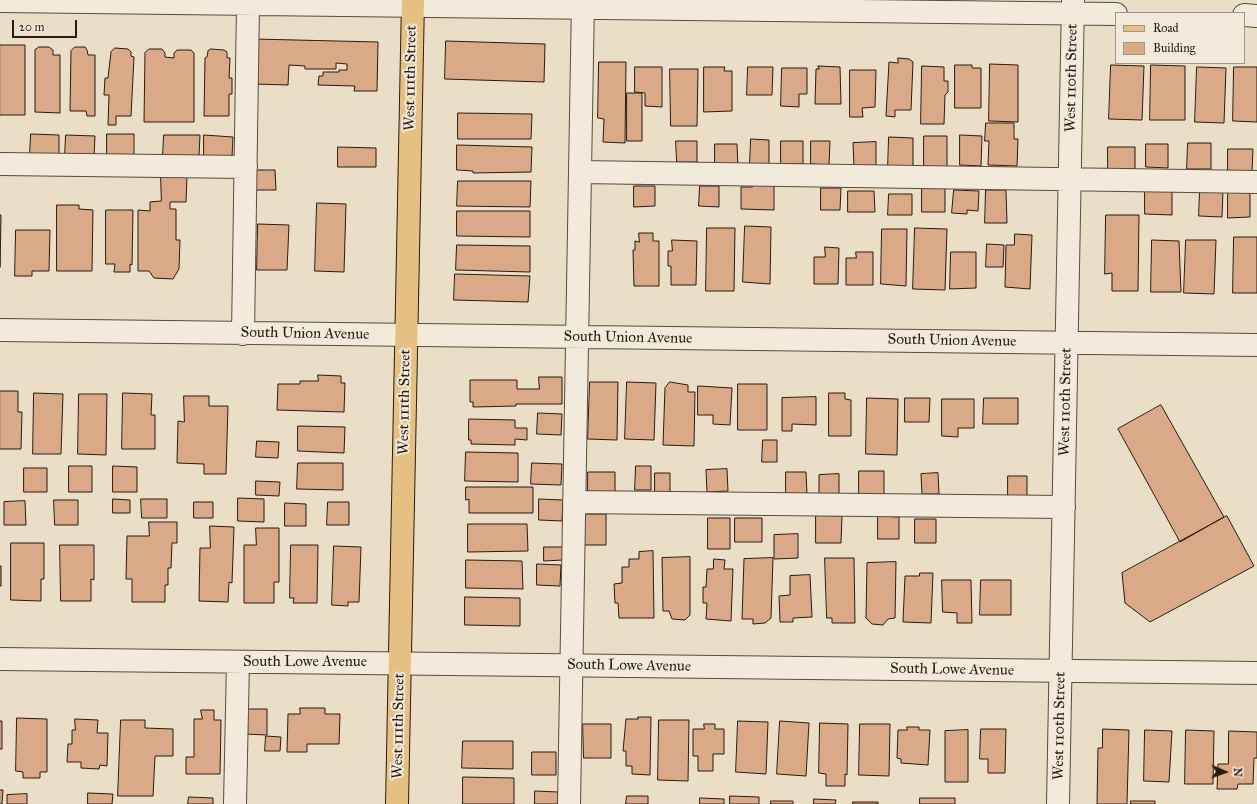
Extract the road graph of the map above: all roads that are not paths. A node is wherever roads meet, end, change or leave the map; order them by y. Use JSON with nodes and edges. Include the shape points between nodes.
{"nodes":[{"id":1,"x":0,"y":1,"type":"edge"},
{"id":2,"x":413,"y":3,"type":"edge"},
{"id":3,"x":473,"y":3,"type":"edge"},
{"id":4,"x":248,"y":4,"type":"junction"},
{"id":5,"x":583,"y":4,"type":"edge"},
{"id":6,"x":1073,"y":7,"type":"edge"},
{"id":7,"x":1115,"y":14,"type":"edge"},
{"id":8,"x":1245,"y":15,"type":"edge"},
{"id":9,"x":1257,"y":16,"type":"edge"},
{"id":10,"x":0,"y":164,"type":"edge"},
{"id":11,"x":246,"y":167,"type":"junction"},
{"id":12,"x":580,"y":172,"type":"junction"},
{"id":13,"x":1070,"y":180,"type":"junction"},
{"id":14,"x":1257,"y":182,"type":"edge"},
{"id":15,"x":0,"y":330,"type":"edge"},
{"id":16,"x":244,"y":334,"type":"junction"},
{"id":17,"x":406,"y":336,"type":"junction"},
{"id":18,"x":577,"y":337,"type":"junction"},
{"id":19,"x":1067,"y":343,"type":"junction"},
{"id":20,"x":1257,"y":345,"type":"edge"},
{"id":21,"x":574,"y":502,"type":"junction"},
{"id":22,"x":1064,"y":507,"type":"junction"},
{"id":23,"x":0,"y":659,"type":"edge"},
{"id":24,"x":238,"y":662,"type":"junction"},
{"id":25,"x":400,"y":663,"type":"junction"},
{"id":26,"x":571,"y":665,"type":"junction"},
{"id":27,"x":1061,"y":671,"type":"junction"},
{"id":28,"x":1257,"y":673,"type":"edge"},
{"id":29,"x":235,"y":804,"type":"edge"},
{"id":30,"x":397,"y":804,"type":"edge"},
{"id":31,"x":569,"y":804,"type":"edge"},
{"id":32,"x":1058,"y":804,"type":"edge"}],
"edges":[{"from":1,"to":4,"type":"street"},
{"from":2,"to":3,"type":"street"},
{"from":2,"to":4,"type":"street"},
{"from":2,"to":17,"type":"main road","name":"West 111th Street"},
{"from":3,"to":5,"type":"street"},
{"from":4,"to":11,"type":"street"},
{"from":5,"to":6,"type":"street"},
{"from":5,"to":12,"type":"street"},
{"from":6,"to":7,"type":"street"},
{"from":6,"to":13,"type":"street","name":"West 110th Street"},
{"from":8,"to":9,"type":"street"},
{"from":10,"to":11,"type":"street"},
{"from":11,"to":16,"type":"street"},
{"from":12,"to":13,"type":"street"},
{"from":12,"to":18,"type":"street"},
{"from":13,"to":14,"type":"street"},
{"from":13,"to":19,"type":"street","name":"West 110th Street"},
{"from":15,"to":16,"type":"street","name":"South Union Avenue"},
{"from":16,"to":17,"type":"street","name":"South Union Avenue"},
{"from":17,"to":18,"type":"street","name":"South Union Avenue"},
{"from":17,"to":25,"type":"main road","name":"West 111th Street"},
{"from":18,"to":19,"type":"street","name":"South Union Avenue"},
{"from":18,"to":21,"type":"street"},
{"from":19,"to":20,"type":"street","name":"South Union Avenue"},
{"from":19,"to":22,"type":"street","name":"West 110th Street"},
{"from":21,"to":22,"type":"street"},
{"from":21,"to":26,"type":"street"},
{"from":22,"to":27,"type":"street","name":"West 110th Street"},
{"from":23,"to":24,"type":"street","name":"South Lowe Avenue"},
{"from":24,"to":25,"type":"street","name":"South Lowe Avenue"},
{"from":24,"to":29,"type":"street"},
{"from":25,"to":26,"type":"street","name":"South Lowe Avenue"},
{"from":25,"to":30,"type":"main road","name":"West 111th Street"},
{"from":26,"to":27,"type":"street","name":"South Lowe Avenue"},
{"from":26,"to":31,"type":"street"},
{"from":27,"to":28,"type":"street","name":"South Lowe Avenue"},
{"from":27,"to":32,"type":"street","name":"West 110th Street"}]}
